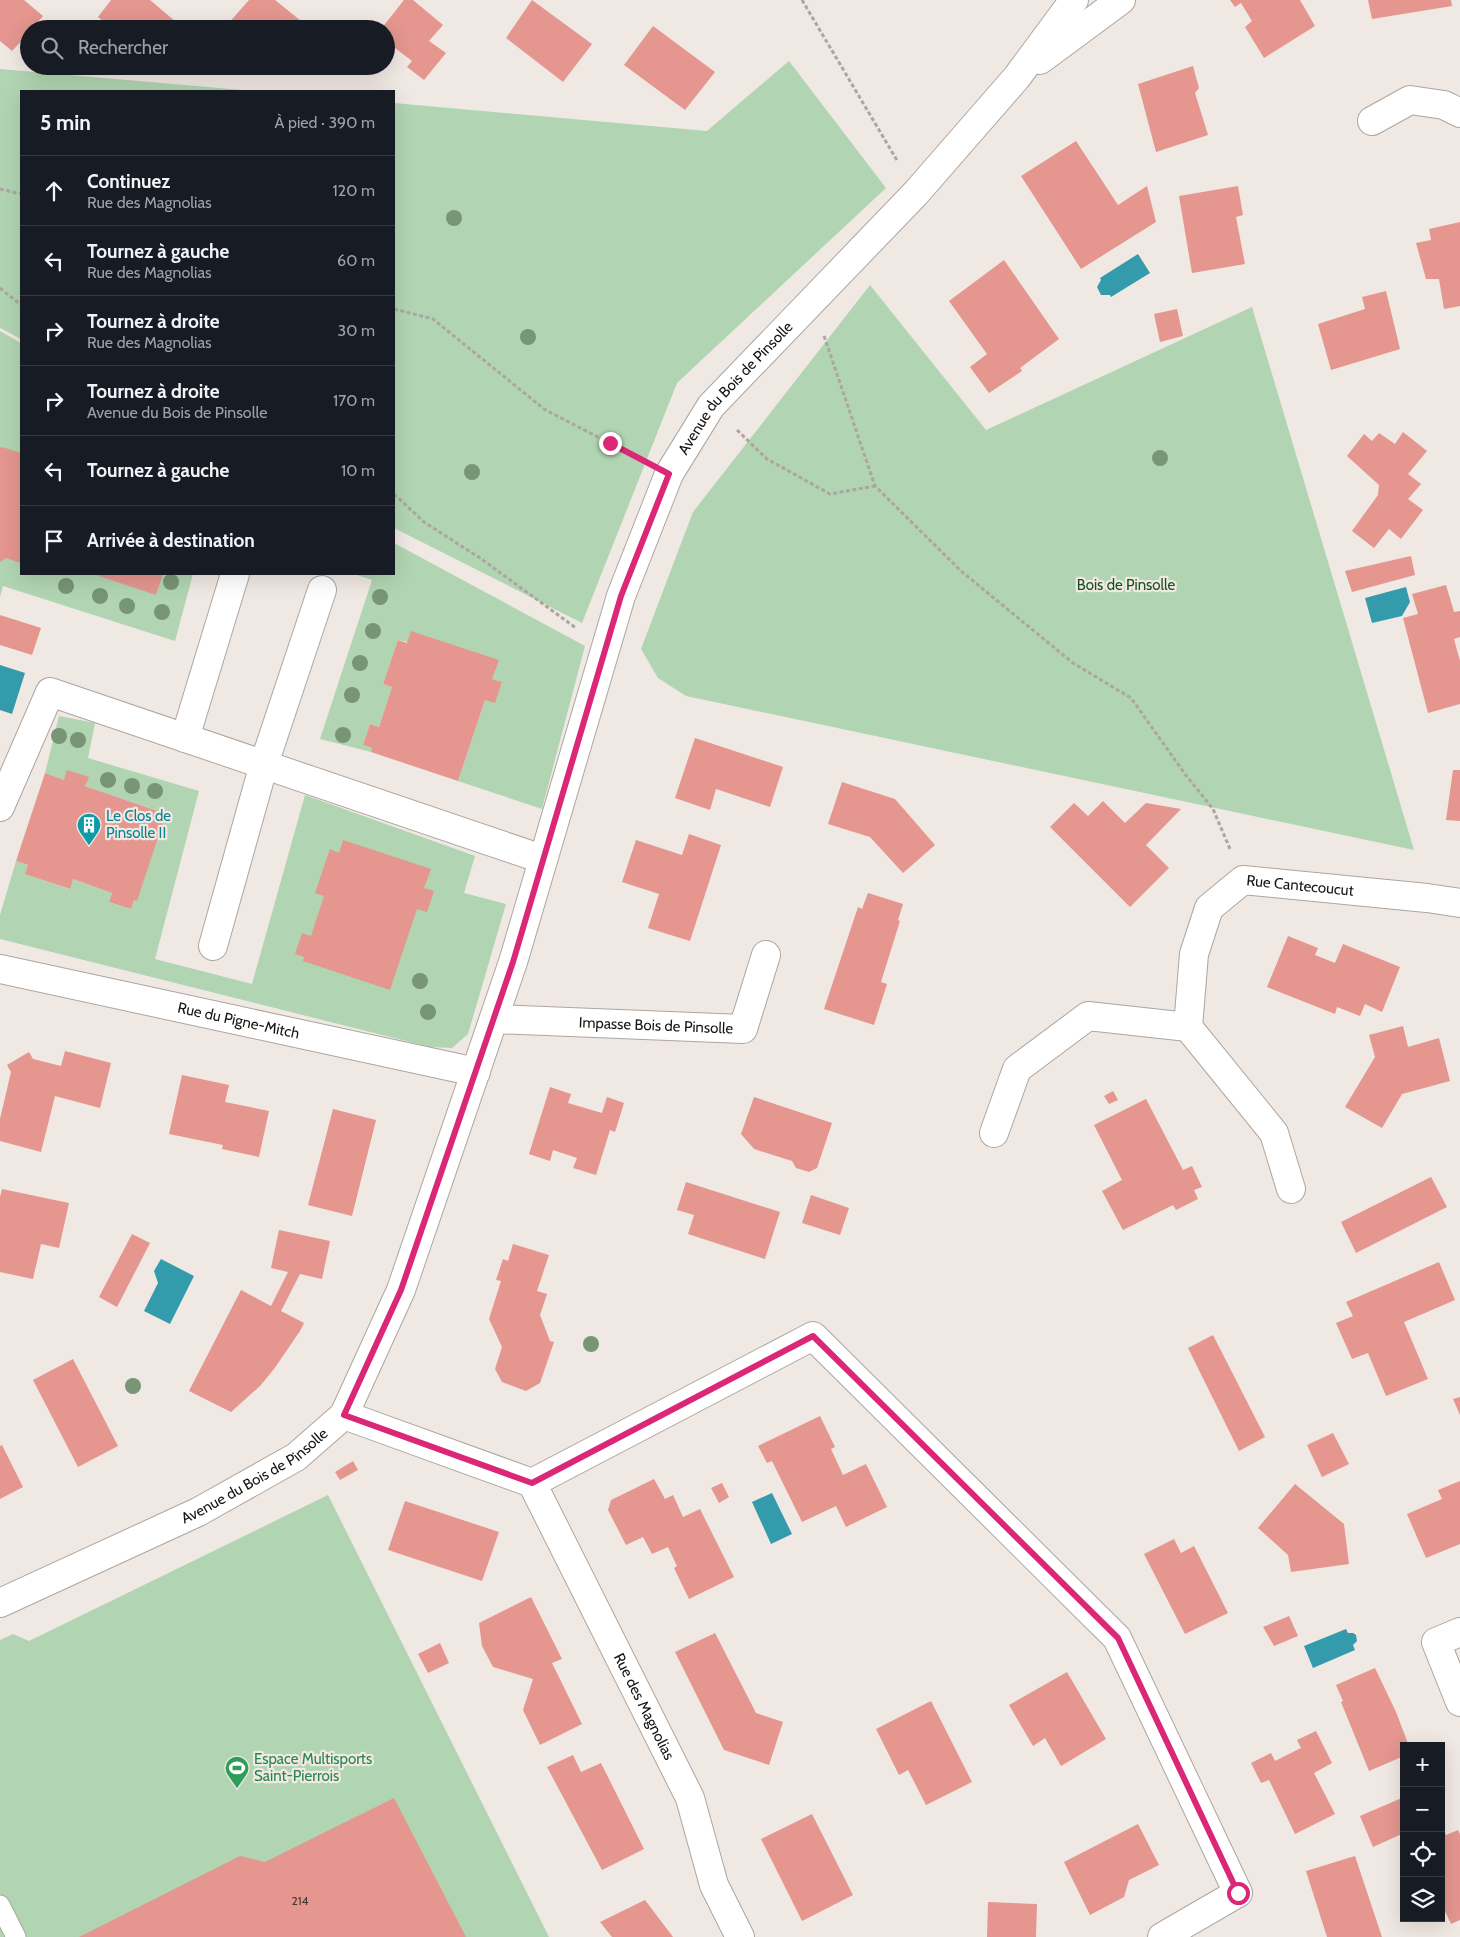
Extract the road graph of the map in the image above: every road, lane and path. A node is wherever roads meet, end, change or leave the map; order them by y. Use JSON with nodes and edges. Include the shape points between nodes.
{"nodes":[{"id":1,"x":802,"y":0,"type":"edge"},
{"id":2,"x":1074,"y":0,"type":"edge"},
{"id":3,"x":1120,"y":0,"type":"edge"},
{"id":4,"x":1017,"y":77,"type":"junction"},
{"id":5,"x":1460,"y":113,"type":"edge"},
{"id":6,"x":1372,"y":121,"type":"dead end"},
{"id":7,"x":0,"y":189,"type":"edge"},
{"id":8,"x":916,"y":193,"type":"junction"},
{"id":9,"x":20,"y":194,"type":"edge"},
{"id":10,"x":0,"y":288,"type":"edge"},
{"id":11,"x":812,"y":300,"type":"junction"},
{"id":12,"x":20,"y":304,"type":"edge"},
{"id":13,"x":395,"y":309,"type":"edge"},
{"id":14,"x":711,"y":406,"type":"junction"},
{"id":15,"x":669,"y":474,"type":"junction"},
{"id":16,"x":875,"y":486,"type":"junction"},
{"id":17,"x":395,"y":495,"type":"edge"},
{"id":18,"x":235,"y":575,"type":"edge"},
{"id":19,"x":322,"y":590,"type":"dead end"},
{"id":20,"x":605,"y":649,"type":"junction"},
{"id":21,"x":185,"y":738,"type":"junction"},
{"id":22,"x":264,"y":764,"type":"junction"},
{"id":23,"x":0,"y":807,"type":"edge"},
{"id":24,"x":542,"y":859,"type":"junction"},
{"id":25,"x":1243,"y":880,"type":"junction"},
{"id":26,"x":1460,"y":903,"type":"edge"},
{"id":27,"x":213,"y":946,"type":"dead end"},
{"id":28,"x":766,"y":955,"type":"dead end"},
{"id":29,"x":0,"y":969,"type":"edge"},
{"id":30,"x":494,"y":1020,"type":"junction"},
{"id":31,"x":1188,"y":1027,"type":"junction"},
{"id":32,"x":476,"y":1072,"type":"junction"},
{"id":33,"x":994,"y":1134,"type":"dead end"},
{"id":34,"x":1291,"y":1189,"type":"dead end"},
{"id":35,"x":344,"y":1415,"type":"junction"},
{"id":36,"x":532,"y":1483,"type":"junction"},
{"id":37,"x":0,"y":1603,"type":"edge"},
{"id":38,"x":1460,"y":1632,"type":"edge"},
{"id":39,"x":1460,"y":1702,"type":"edge"},
{"id":40,"x":0,"y":1905,"type":"edge"},
{"id":41,"x":16,"y":1937,"type":"edge"},
{"id":42,"x":740,"y":1937,"type":"edge"},
{"id":43,"x":1162,"y":1937,"type":"edge"}],
"edges":[{"from":1,"to":8,"type":"path"},
{"from":2,"to":4,"type":"street","name":"Avenue du Bois de Pinsolle"},
{"from":3,"to":4,"type":"street","name":"Avenue du Bois de Pinsolle"},
{"from":4,"to":8,"type":"street","name":"Avenue du Bois de Pinsolle"},
{"from":5,"to":6,"type":"street","via":[[1444,105],[1410,100]]},
{"from":7,"to":9,"type":"path"},
{"from":8,"to":11,"type":"street","name":"Avenue du Bois de Pinsolle"},
{"from":10,"to":12,"type":"path"},
{"from":11,"to":14,"type":"street","name":"Avenue du Bois de Pinsolle"},
{"from":11,"to":16,"type":"path"},
{"from":13,"to":15,"type":"path","via":[[433,319],[544,409]]},
{"from":14,"to":15,"type":"street","name":"Avenue du Bois de Pinsolle"},
{"from":14,"to":16,"type":"path","via":[[767,460],[830,494]]},
{"from":15,"to":20,"type":"street","name":"Avenue du Bois de Pinsolle","via":[[621,596]]},
{"from":16,"to":25,"type":"path","via":[[960,571],[1073,663],[1131,698],[1213,809]]},
{"from":17,"to":20,"type":"path","via":[[424,522],[480,558]]},
{"from":18,"to":21,"type":"street"},
{"from":19,"to":22,"type":"street"},
{"from":20,"to":24,"type":"street","name":"Avenue du Bois de Pinsolle"},
{"from":21,"to":22,"type":"street"},
{"from":21,"to":23,"type":"street","via":[[50,692]]},
{"from":22,"to":24,"type":"street"},
{"from":22,"to":27,"type":"street"},
{"from":24,"to":30,"type":"street","name":"Avenue du Bois de Pinsolle"},
{"from":25,"to":26,"type":"street","name":"Rue Cantecoucut"},
{"from":25,"to":31,"type":"street","name":"Rue Cantecoucut","via":[[1208,908],[1194,954]]},
{"from":28,"to":30,"type":"street","name":"Impasse Bois de Pinsolle","via":[[743,1029]]},
{"from":29,"to":32,"type":"street","name":"Rue du Pigne-Mitch"},
{"from":30,"to":32,"type":"street","name":"Avenue du Bois de Pinsolle"},
{"from":31,"to":33,"type":"street","via":[[1088,1016],[1017,1069]]},
{"from":31,"to":34,"type":"street","via":[[1274,1134]]},
{"from":32,"to":35,"type":"street","name":"Avenue du Bois de Pinsolle","via":[[401,1290]]},
{"from":35,"to":36,"type":"street"},
{"from":35,"to":37,"type":"street","name":"Avenue du Bois de Pinsolle","via":[[296,1457],[198,1512]]},
{"from":36,"to":42,"type":"street","name":"Rue des Magnolias","via":[[690,1798],[714,1885]]},
{"from":36,"to":43,"type":"street","via":[[813,1336],[1118,1638],[1238,1893]]},
{"from":38,"to":39,"type":"street","via":[[1436,1642]]},
{"from":40,"to":41,"type":"lane"}]}
